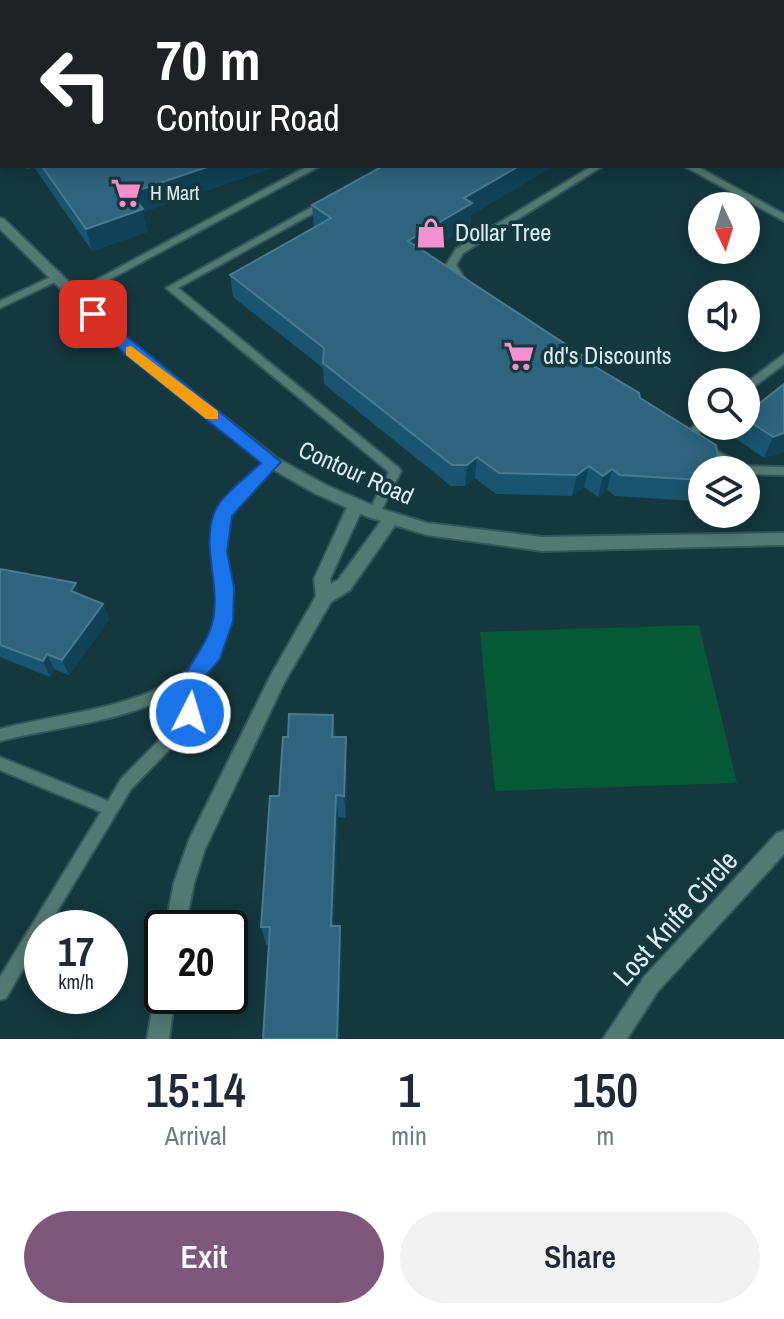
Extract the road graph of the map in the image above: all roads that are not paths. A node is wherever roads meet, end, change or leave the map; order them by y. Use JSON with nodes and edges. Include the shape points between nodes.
{"nodes":[{"id":1,"x":311,"y":168,"type":"edge"},
{"id":2,"x":595,"y":168,"type":"edge"},
{"id":3,"x":693,"y":168,"type":"edge"},
{"id":4,"x":337,"y":197,"type":"edge"},
{"id":5,"x":783,"y":217,"type":"edge"},
{"id":6,"x":0,"y":222,"type":"edge"},
{"id":7,"x":55,"y":278,"type":"junction"},
{"id":8,"x":473,"y":291,"type":"edge"},
{"id":9,"x":73,"y":295,"type":"junction"},
{"id":10,"x":0,"y":305,"type":"edge"},
{"id":11,"x":784,"y":358,"type":"edge"},
{"id":12,"x":760,"y":378,"type":"edge"},
{"id":13,"x":675,"y":429,"type":"edge"},
{"id":14,"x":687,"y":437,"type":"joint"},
{"id":15,"x":715,"y":456,"type":"edge"},
{"id":16,"x":272,"y":462,"type":"junction"},
{"id":17,"x":760,"y":470,"type":"edge"},
{"id":18,"x":784,"y":471,"type":"edge"},
{"id":19,"x":356,"y":505,"type":"junction"},
{"id":20,"x":374,"y":513,"type":"junction"},
{"id":21,"x":392,"y":518,"type":"junction"},
{"id":22,"x":784,"y":539,"type":"edge"},
{"id":23,"x":325,"y":597,"type":"junction"},
{"id":24,"x":192,"y":677,"type":"junction"},
{"id":25,"x":0,"y":735,"type":"edge"},
{"id":26,"x":0,"y":763,"type":"edge"},
{"id":27,"x":111,"y":809,"type":"junction"},
{"id":28,"x":784,"y":840,"type":"edge"},
{"id":29,"x":179,"y":910,"type":"edge"},
{"id":30,"x":0,"y":992,"type":"edge"},
{"id":31,"x":161,"y":1014,"type":"edge"},
{"id":32,"x":158,"y":1039,"type":"edge"},
{"id":33,"x":614,"y":1039,"type":"edge"}],
"edges":[{"from":1,"to":9,"type":"lane"},
{"from":2,"to":8,"type":"lane","via":[[452,258],[453,272]]},
{"from":3,"to":5,"type":"lane"},
{"from":4,"to":20,"type":"lane","via":[[171,288],[395,471]]},
{"from":6,"to":7,"type":"street","name":"Contour Road"},
{"from":7,"to":9,"type":"street","name":"Contour Road"},
{"from":7,"to":10,"type":"lane"},
{"from":9,"to":16,"type":"street","name":"Contour Road","via":[[134,353]]},
{"from":11,"to":12,"type":"lane"},
{"from":13,"to":14,"type":"lane"},
{"from":14,"to":15,"type":"lane"},
{"from":16,"to":19,"type":"street","name":"Contour Road"},
{"from":16,"to":24,"type":"lane","via":[[223,513],[217,552],[223,621],[213,653]]},
{"from":17,"to":18,"type":"lane"},
{"from":19,"to":20,"type":"street","name":"Contour Road"},
{"from":19,"to":23,"type":"street","via":[[322,579]]},
{"from":20,"to":21,"type":"street","name":"Contour Road"},
{"from":21,"to":22,"type":"street","name":"Contour Road","via":[[481,538],[542,544]]},
{"from":21,"to":23,"type":"street","via":[[344,585]]},
{"from":23,"to":29,"type":"street","via":[[216,802],[190,864]]},
{"from":24,"to":25,"type":"lane","via":[[145,699]]},
{"from":24,"to":27,"type":"lane","via":[[193,700],[185,724],[143,763]]},
{"from":26,"to":27,"type":"lane"},
{"from":27,"to":30,"type":"lane"},
{"from":28,"to":33,"type":"street","name":"Lost Knife Circle","via":[[651,984]]},
{"from":31,"to":32,"type":"street"}]}
